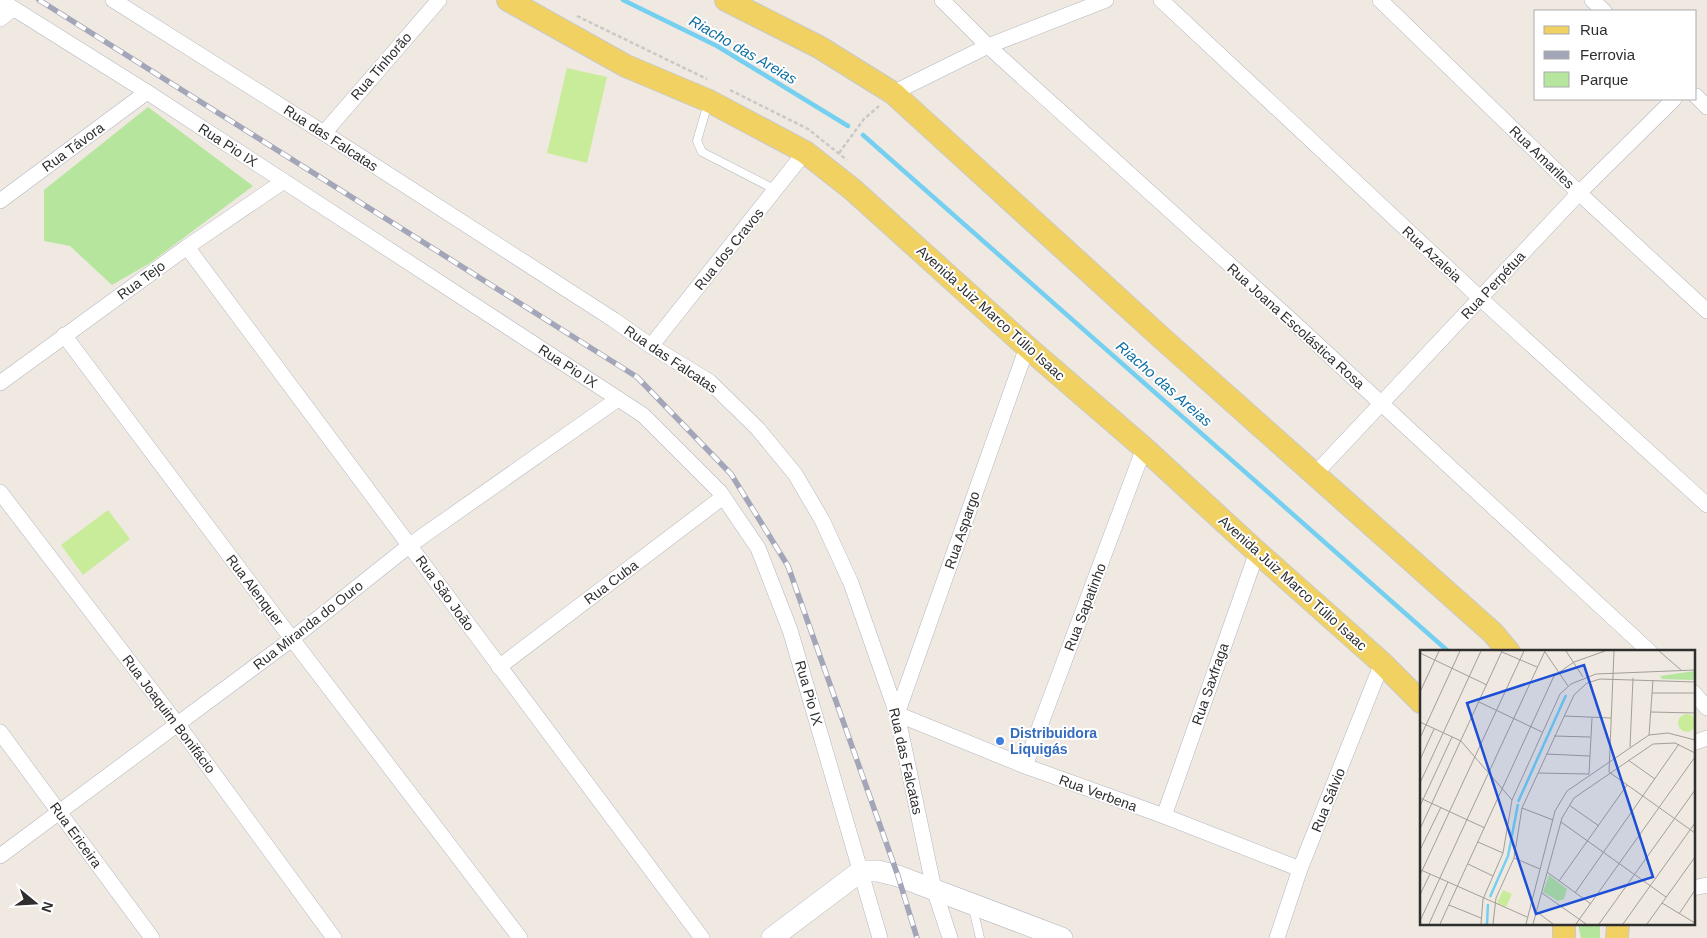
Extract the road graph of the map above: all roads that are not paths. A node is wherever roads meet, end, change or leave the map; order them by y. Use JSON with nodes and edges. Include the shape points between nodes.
{"nodes":[{"id":1,"x":0,"y":0,"type":"edge"},
{"id":2,"x":113,"y":0,"type":"edge"},
{"id":3,"x":439,"y":0,"type":"edge"},
{"id":4,"x":508,"y":0,"type":"edge"},
{"id":5,"x":726,"y":0,"type":"edge"},
{"id":6,"x":942,"y":0,"type":"edge"},
{"id":7,"x":1106,"y":0,"type":"edge"},
{"id":8,"x":1161,"y":0,"type":"edge"},
{"id":9,"x":1380,"y":0,"type":"edge"},
{"id":10,"x":1592,"y":0,"type":"edge"},
{"id":11,"x":14,"y":9,"type":"junction"},
{"id":12,"x":1603,"y":10,"type":"edge"},
{"id":13,"x":0,"y":19,"type":"edge"},
{"id":14,"x":988,"y":46,"type":"junction"},
{"id":15,"x":147,"y":92,"type":"junction"},
{"id":16,"x":893,"y":93,"type":"junction"},
{"id":17,"x":1697,"y":97,"type":"edge"},
{"id":18,"x":1673,"y":100,"type":"edge"},
{"id":19,"x":709,"y":101,"type":"junction"},
{"id":20,"x":1707,"y":107,"type":"edge"},
{"id":21,"x":324,"y":133,"type":"junction"},
{"id":22,"x":813,"y":157,"type":"junction"},
{"id":23,"x":284,"y":181,"type":"junction"},
{"id":24,"x":776,"y":190,"type":"junction"},
{"id":25,"x":1579,"y":193,"type":"junction"},
{"id":26,"x":0,"y":201,"type":"edge"},
{"id":27,"x":187,"y":248,"type":"junction"},
{"id":28,"x":1481,"y":299,"type":"junction"},
{"id":29,"x":1707,"y":311,"type":"edge"},
{"id":30,"x":64,"y":335,"type":"junction"},
{"id":31,"x":651,"y":346,"type":"junction"},
{"id":32,"x":1026,"y":346,"type":"junction"},
{"id":33,"x":0,"y":383,"type":"edge"},
{"id":34,"x":618,"y":399,"type":"junction"},
{"id":35,"x":1381,"y":404,"type":"junction"},
{"id":36,"x":1144,"y":448,"type":"junction"},
{"id":37,"x":1315,"y":474,"type":"junction"},
{"id":38,"x":0,"y":492,"type":"edge"},
{"id":39,"x":723,"y":497,"type":"junction"},
{"id":40,"x":1707,"y":505,"type":"edge"},
{"id":41,"x":410,"y":545,"type":"junction"},
{"id":42,"x":1257,"y":552,"type":"junction"},
{"id":43,"x":292,"y":639,"type":"junction"},
{"id":44,"x":1507,"y":650,"type":"edge"},
{"id":45,"x":1648,"y":650,"type":"edge"},
{"id":46,"x":1382,"y":663,"type":"junction"},
{"id":47,"x":499,"y":667,"type":"junction"},
{"id":48,"x":1694,"y":693,"type":"edge"},
{"id":49,"x":1420,"y":701,"type":"edge"},
{"id":50,"x":1707,"y":708,"type":"edge"},
{"id":51,"x":898,"y":714,"type":"junction"},
{"id":52,"x":178,"y":725,"type":"junction"},
{"id":53,"x":0,"y":732,"type":"edge"},
{"id":54,"x":1707,"y":738,"type":"edge"},
{"id":55,"x":1694,"y":743,"type":"edge"},
{"id":56,"x":1025,"y":766,"type":"junction"},
{"id":57,"x":60,"y":812,"type":"junction"},
{"id":58,"x":1164,"y":816,"type":"junction"},
{"id":59,"x":0,"y":856,"type":"edge"},
{"id":60,"x":1300,"y":869,"type":"junction"},
{"id":61,"x":861,"y":871,"type":"junction"},
{"id":62,"x":1707,"y":885,"type":"edge"},
{"id":63,"x":1694,"y":888,"type":"edge"},
{"id":64,"x":934,"y":889,"type":"junction"},
{"id":65,"x":972,"y":904,"type":"junction"},
{"id":66,"x":1031,"y":932,"type":"edge"},
{"id":67,"x":152,"y":938,"type":"edge"},
{"id":68,"x":334,"y":938,"type":"edge"},
{"id":69,"x":520,"y":938,"type":"edge"},
{"id":70,"x":702,"y":938,"type":"edge"},
{"id":71,"x":772,"y":938,"type":"edge"},
{"id":72,"x":880,"y":938,"type":"edge"},
{"id":73,"x":950,"y":938,"type":"edge"},
{"id":74,"x":980,"y":938,"type":"edge"},
{"id":75,"x":1062,"y":938,"type":"edge"},
{"id":76,"x":1277,"y":938,"type":"edge"}],
"edges":[{"from":1,"to":11,"type":"street","name":"Rua Pio IX"},
{"from":2,"to":21,"type":"street","name":"Rua das Falcatas"},
{"from":3,"to":21,"type":"street","name":"Rua Tinhorão"},
{"from":4,"to":19,"type":"main road","name":"Avenida Juiz Marco Túlio Isaac","via":[[626,66]]},
{"from":5,"to":16,"type":"main road","via":[[819,47]]},
{"from":6,"to":14,"type":"street","name":"Rua Joana Escolástica Rosa"},
{"from":7,"to":14,"type":"street"},
{"from":8,"to":28,"type":"street","name":"Rua Azaleia"},
{"from":9,"to":25,"type":"street","name":"Rua Amariles"},
{"from":10,"to":12,"type":"street"},
{"from":11,"to":13,"type":"street"},
{"from":11,"to":15,"type":"street","name":"Rua Pio IX"},
{"from":14,"to":16,"type":"street"},
{"from":14,"to":35,"type":"street","name":"Rua Joana Escolástica Rosa"},
{"from":15,"to":23,"type":"street","name":"Rua Pio IX"},
{"from":15,"to":26,"type":"street","name":"Rua Távora"},
{"from":16,"to":37,"type":"main road"},
{"from":17,"to":20,"type":"street"},
{"from":18,"to":25,"type":"street","name":"Rua Perpétua"},
{"from":19,"to":22,"type":"main road","name":"Avenida Juiz Marco Túlio Isaac"},
{"from":19,"to":24,"type":"lane","via":[[697,141],[702,152]]},
{"from":21,"to":31,"type":"street","name":"Rua das Falcatas"},
{"from":22,"to":24,"type":"street","name":"Rua dos Cravos"},
{"from":22,"to":32,"type":"main road","name":"Avenida Juiz Marco Túlio Isaac"},
{"from":23,"to":27,"type":"street","name":"Rua Tejo"},
{"from":23,"to":34,"type":"street","name":"Rua Pio IX"},
{"from":24,"to":31,"type":"street","name":"Rua dos Cravos"},
{"from":25,"to":28,"type":"street","name":"Rua Perpétua"},
{"from":25,"to":29,"type":"street","name":"Rua Amariles"},
{"from":27,"to":30,"type":"street","name":"Rua Tejo"},
{"from":27,"to":41,"type":"street","name":"Rua São João"},
{"from":28,"to":35,"type":"street","name":"Rua Perpétua"},
{"from":28,"to":40,"type":"street","name":"Rua Azaleia"},
{"from":30,"to":33,"type":"street","name":"Rua Tejo"},
{"from":30,"to":43,"type":"street","name":"Rua Alenquer"},
{"from":31,"to":51,"type":"street","name":"Rua das Falcatas","via":[[710,382],[758,429],[795,474],[822,520],[851,583]]},
{"from":32,"to":36,"type":"main road","name":"Avenida Juiz Marco Túlio Isaac"},
{"from":32,"to":51,"type":"street","name":"Rua Aspargo"},
{"from":34,"to":39,"type":"street","name":"Rua Pio IX","via":[[643,415]]},
{"from":34,"to":41,"type":"street","name":"Rua Miranda do Ouro"},
{"from":35,"to":37,"type":"street","name":"Rua Perpétua"},
{"from":35,"to":45,"type":"street","name":"Rua Joana Escolástica Rosa"},
{"from":36,"to":42,"type":"main road","name":"Avenida Juiz Marco Túlio Isaac"},
{"from":36,"to":56,"type":"street","name":"Rua Sapatinho"},
{"from":37,"to":44,"type":"main road","via":[[1493,633]]},
{"from":38,"to":52,"type":"street","name":"Rua Joaquim Bonifácio"},
{"from":39,"to":47,"type":"street","name":"Rua Cuba"},
{"from":39,"to":61,"type":"street","name":"Rua Pio IX","via":[[758,548],[790,630]]},
{"from":41,"to":43,"type":"street","name":"Rua Miranda do Ouro"},
{"from":41,"to":47,"type":"street","name":"Rua São João"},
{"from":42,"to":46,"type":"main road","name":"Avenida Juiz Marco Túlio Isaac"},
{"from":42,"to":58,"type":"street","name":"Rua Saxfraga"},
{"from":43,"to":52,"type":"street","name":"Rua Miranda do Ouro"},
{"from":43,"to":69,"type":"street","name":"Rua Alenquer"},
{"from":46,"to":49,"type":"main road","name":"Avenida Juiz Marco Túlio Isaac"},
{"from":46,"to":60,"type":"street","name":"Rua Sálvio"},
{"from":47,"to":70,"type":"street","name":"Rua São João"},
{"from":48,"to":50,"type":"street"},
{"from":51,"to":56,"type":"street","name":"Rua Verbena"},
{"from":51,"to":64,"type":"street","name":"Rua das Falcatas"},
{"from":52,"to":57,"type":"street","name":"Rua Miranda do Ouro"},
{"from":52,"to":68,"type":"street","name":"Rua Joaquim Bonifácio"},
{"from":53,"to":57,"type":"street","name":"Rua Ericeira"},
{"from":54,"to":55,"type":"street"},
{"from":56,"to":58,"type":"street","name":"Rua Verbena"},
{"from":57,"to":59,"type":"street","name":"Rua Miranda do Ouro"},
{"from":57,"to":67,"type":"street","name":"Rua Ericeira"},
{"from":58,"to":60,"type":"street","name":"Rua Verbena"},
{"from":60,"to":76,"type":"street","name":"Rua Sálvio"},
{"from":61,"to":64,"type":"main road","via":[[878,871]]},
{"from":61,"to":71,"type":"main road"},
{"from":61,"to":72,"type":"street","name":"Rua Pio IX"},
{"from":62,"to":63,"type":"street"},
{"from":64,"to":65,"type":"main road"},
{"from":64,"to":73,"type":"street","name":"Rua das Falcatas"},
{"from":65,"to":66,"type":"main road"},
{"from":65,"to":74,"type":"lane"},
{"from":66,"to":75,"type":"main road"}]}
